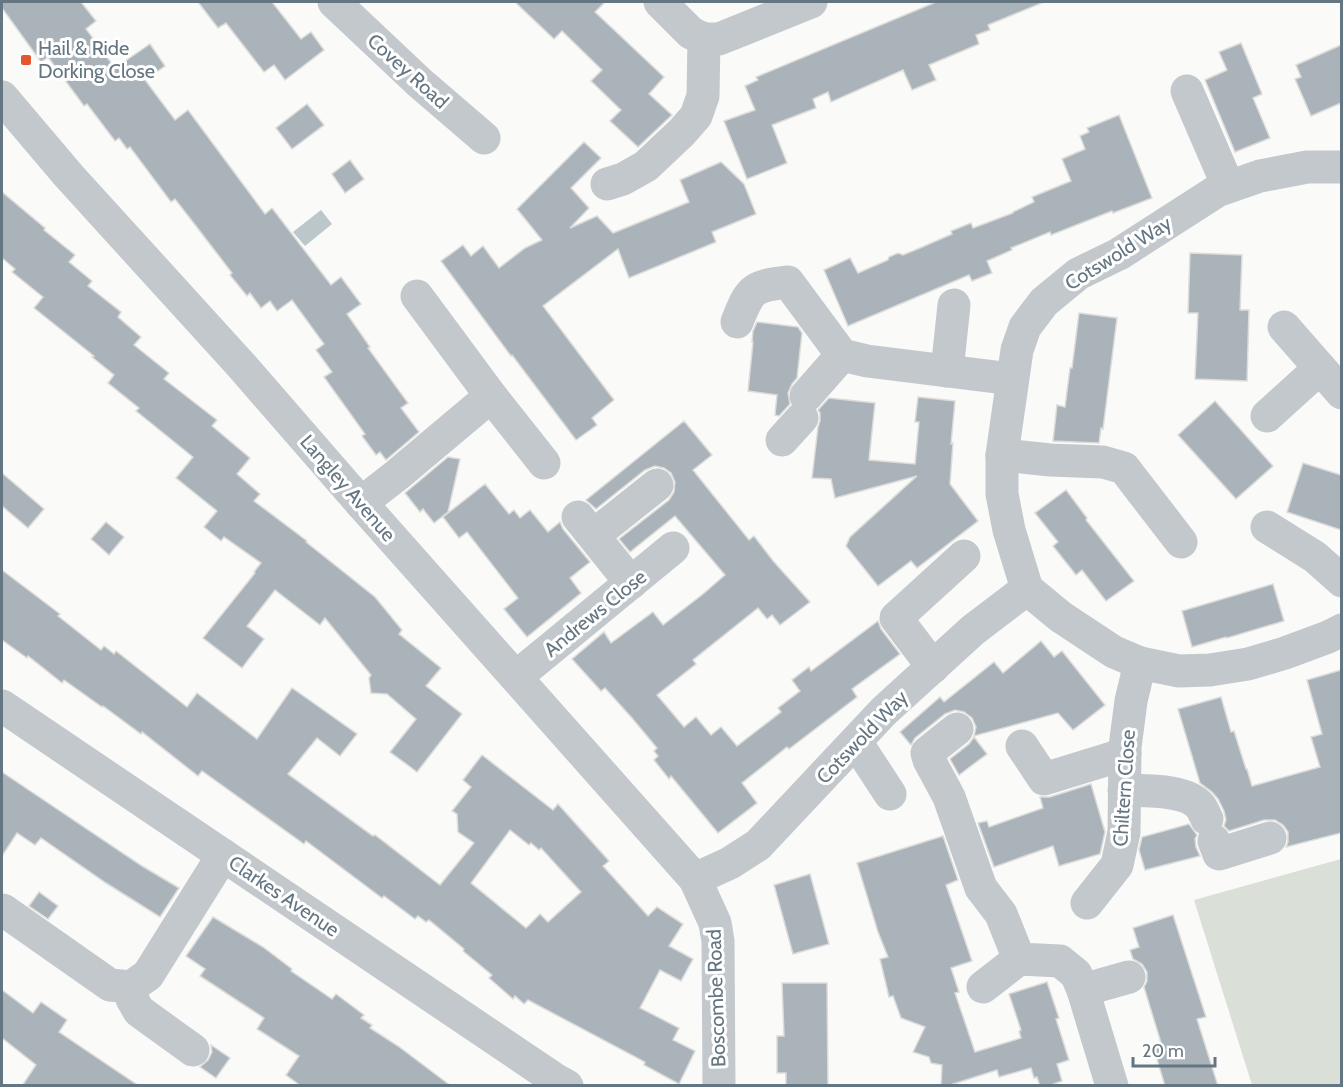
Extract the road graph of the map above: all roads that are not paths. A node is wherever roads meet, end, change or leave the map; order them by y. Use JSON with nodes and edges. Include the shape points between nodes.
{"nodes":[{"id":1,"x":334,"y":2,"type":"edge"},
{"id":2,"x":660,"y":2,"type":"edge"},
{"id":3,"x":811,"y":2,"type":"edge"},
{"id":4,"x":698,"y":36,"type":"junction"},
{"id":5,"x":1187,"y":91,"type":"dead end"},
{"id":6,"x":2,"y":97,"type":"edge"},
{"id":7,"x":484,"y":138,"type":"dead end"},
{"id":8,"x":1341,"y":167,"type":"edge"},
{"id":9,"x":607,"y":184,"type":"dead end"},
{"id":10,"x":1228,"y":186,"type":"junction"},
{"id":11,"x":417,"y":296,"type":"dead end"},
{"id":12,"x":954,"y":305,"type":"dead end"},
{"id":13,"x":737,"y":322,"type":"dead end"},
{"id":14,"x":1284,"y":327,"type":"dead end"},
{"id":15,"x":842,"y":355,"type":"junction"},
{"id":16,"x":947,"y":371,"type":"junction"},
{"id":17,"x":1012,"y":379,"type":"junction"},
{"id":18,"x":1336,"y":386,"type":"edge"},
{"id":19,"x":491,"y":396,"type":"junction"},
{"id":20,"x":1267,"y":416,"type":"dead end"},
{"id":21,"x":797,"y":418,"type":"dead end"},
{"id":22,"x":1002,"y":455,"type":"junction"},
{"id":23,"x":544,"y":463,"type":"dead end"},
{"id":24,"x":657,"y":485,"type":"dead end"},
{"id":25,"x":361,"y":503,"type":"junction"},
{"id":26,"x":1267,"y":527,"type":"dead end"},
{"id":27,"x":1181,"y":542,"type":"dead end"},
{"id":28,"x":673,"y":548,"type":"dead end"},
{"id":29,"x":964,"y":556,"type":"dead end"},
{"id":30,"x":1341,"y":581,"type":"edge"},
{"id":31,"x":631,"y":583,"type":"junction"},
{"id":32,"x":1027,"y":589,"type":"junction"},
{"id":33,"x":1341,"y":630,"type":"edge"},
{"id":34,"x":1140,"y":663,"type":"junction"},
{"id":35,"x":933,"y":667,"type":"junction"},
{"id":36,"x":516,"y":677,"type":"junction"},
{"id":37,"x":2,"y":706,"type":"edge"},
{"id":38,"x":957,"y":729,"type":"dead end"},
{"id":39,"x":856,"y":742,"type":"junction"},
{"id":40,"x":1022,"y":746,"type":"dead end"},
{"id":41,"x":1125,"y":754,"type":"junction"},
{"id":42,"x":1124,"y":790,"type":"junction"},
{"id":43,"x":891,"y":794,"type":"dead end"},
{"id":44,"x":1270,"y":838,"type":"dead end"},
{"id":45,"x":223,"y":855,"type":"junction"},
{"id":46,"x":695,"y":879,"type":"junction"},
{"id":47,"x":1087,"y":903,"type":"dead end"},
{"id":48,"x":3,"y":910,"type":"dead end"},
{"id":49,"x":1019,"y":959,"type":"junction"},
{"id":50,"x":1129,"y":977,"type":"dead end"},
{"id":51,"x":131,"y":987,"type":"junction"},
{"id":52,"x":983,"y":987,"type":"dead end"},
{"id":53,"x":1083,"y":990,"type":"junction"},
{"id":54,"x":194,"y":1050,"type":"dead end"},
{"id":55,"x":567,"y":1086,"type":"edge"},
{"id":56,"x":719,"y":1086,"type":"edge"},
{"id":57,"x":1112,"y":1086,"type":"edge"}],
"edges":[{"from":1,"to":7,"type":"street","name":"Covey Road"},
{"from":2,"to":4,"type":"street"},
{"from":3,"to":4,"type":"street","via":[[719,39]]},
{"from":4,"to":9,"type":"street","via":[[703,96],[696,116],[646,166]]},
{"from":5,"to":10,"type":"street"},
{"from":6,"to":25,"type":"street","name":"Langley Avenue"},
{"from":8,"to":10,"type":"street","name":"Cotswold Way","via":[[1306,167]]},
{"from":10,"to":17,"type":"street","name":"Cotswold Way","via":[[1119,254],[1078,273],[1044,302],[1025,327]]},
{"from":11,"to":19,"type":"street"},
{"from":12,"to":16,"type":"street"},
{"from":13,"to":15,"type":"street","via":[[751,292],[767,284],[789,282]]},
{"from":14,"to":18,"type":"street"},
{"from":15,"to":16,"type":"street"},
{"from":15,"to":21,"type":"street"},
{"from":16,"to":17,"type":"street"},
{"from":17,"to":22,"type":"street","name":"Cotswold Way"},
{"from":18,"to":20,"type":"street"},
{"from":19,"to":23,"type":"street"},
{"from":19,"to":25,"type":"street"},
{"from":22,"to":27,"type":"street","via":[[1103,462],[1124,468]]},
{"from":22,"to":32,"type":"street","name":"Cotswold Way","via":[[1002,494]]},
{"from":24,"to":31,"type":"street","via":[[586,526]]},
{"from":25,"to":36,"type":"street","name":"Langley Avenue"},
{"from":26,"to":30,"type":"street","via":[[1315,557]]},
{"from":28,"to":31,"type":"street","name":"Andrews Close"},
{"from":29,"to":35,"type":"street","via":[[896,618]]},
{"from":31,"to":36,"type":"street","name":"Andrews Close"},
{"from":32,"to":34,"type":"street","via":[[1114,652]]},
{"from":32,"to":35,"type":"street","name":"Cotswold Way"},
{"from":33,"to":34,"type":"street","via":[[1248,664],[1179,670]]},
{"from":34,"to":41,"type":"street","name":"Chiltern Close"},
{"from":35,"to":39,"type":"street","name":"Cotswold Way"},
{"from":36,"to":46,"type":"street","name":"Langley Avenue"},
{"from":37,"to":45,"type":"street","name":"Clarkes Avenue"},
{"from":38,"to":49,"type":"street","via":[[927,753],[949,797],[981,888],[1001,914]]},
{"from":39,"to":43,"type":"street"},
{"from":39,"to":46,"type":"street","name":"Cotswold Way","via":[[758,845]]},
{"from":40,"to":41,"type":"street","via":[[1044,779]]},
{"from":41,"to":42,"type":"street","name":"Chiltern Close"},
{"from":42,"to":44,"type":"street","via":[[1186,796],[1199,805],[1219,854]]},
{"from":42,"to":47,"type":"street","name":"Chiltern Close","via":[[1124,832],[1117,865]]},
{"from":45,"to":51,"type":"street","via":[[148,975]]},
{"from":45,"to":55,"type":"street","name":"Clarkes Avenue"},
{"from":46,"to":56,"type":"street","name":"Boscombe Road","via":[[716,923]]},
{"from":48,"to":51,"type":"street","via":[[110,985]]},
{"from":49,"to":52,"type":"street"},
{"from":49,"to":53,"type":"street","via":[[1060,961],[1076,974]]},
{"from":50,"to":53,"type":"street"},
{"from":51,"to":54,"type":"street","via":[[139,1011]]},
{"from":53,"to":57,"type":"street"}]}
